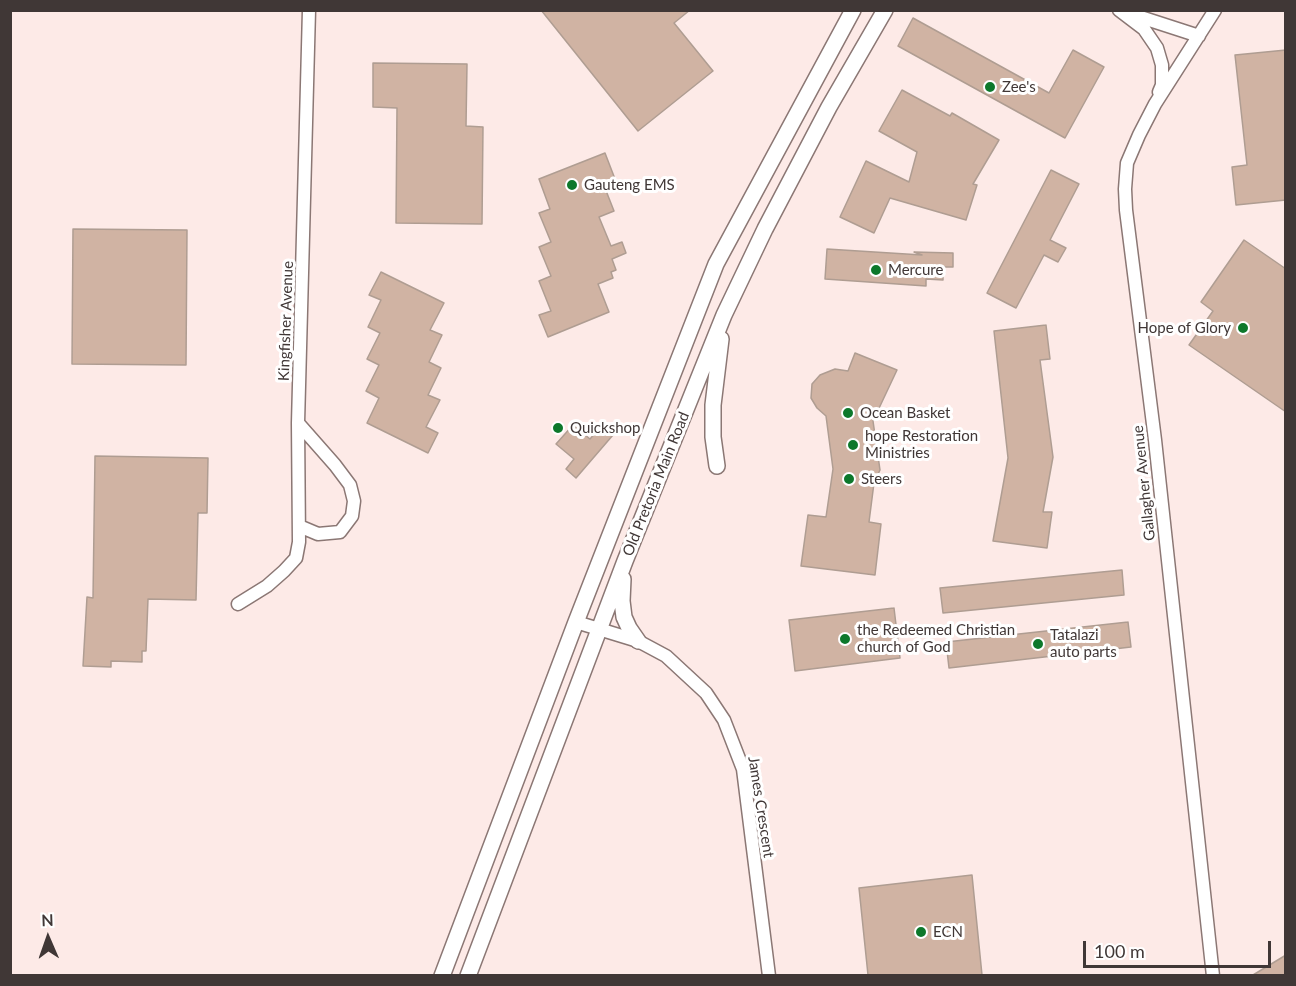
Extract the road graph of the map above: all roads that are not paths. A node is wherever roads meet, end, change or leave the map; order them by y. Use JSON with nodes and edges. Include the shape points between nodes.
{"nodes":[{"id":1,"x":309,"y":10,"type":"edge"},
{"id":2,"x":853,"y":10,"type":"edge"},
{"id":3,"x":885,"y":10,"type":"edge"},
{"id":4,"x":1119,"y":10,"type":"edge"},
{"id":5,"x":1215,"y":10,"type":"edge"},
{"id":6,"x":1199,"y":36,"type":"junction"},
{"id":7,"x":1155,"y":105,"type":"junction"},
{"id":8,"x":724,"y":315,"type":"junction"},
{"id":9,"x":298,"y":423,"type":"junction"},
{"id":10,"x":717,"y":466,"type":"dead end"},
{"id":11,"x":299,"y":526,"type":"junction"},
{"id":12,"x":625,"y":561,"type":"junction"},
{"id":13,"x":238,"y":604,"type":"dead end"},
{"id":14,"x":576,"y":622,"type":"junction"},
{"id":15,"x":599,"y":629,"type":"junction"},
{"id":16,"x":638,"y":641,"type":"junction"},
{"id":17,"x":442,"y":975,"type":"edge"},
{"id":18,"x":468,"y":975,"type":"edge"},
{"id":19,"x":769,"y":975,"type":"edge"},
{"id":20,"x":1213,"y":975,"type":"edge"}],
"edges":[{"from":1,"to":9,"type":"street","name":"Kingfisher Avenue"},
{"from":2,"to":14,"type":"main road","name":"Old Pretoria Main Road","via":[[716,264]]},
{"from":3,"to":8,"type":"main road","name":"Old Pretoria Main Road","via":[[829,106]]},
{"from":4,"to":6,"type":"street"},
{"from":4,"to":7,"type":"street","via":[[1144,29],[1157,48],[1162,85]]},
{"from":5,"to":6,"type":"street","name":"Gallagher Avenue"},
{"from":6,"to":7,"type":"street","name":"Gallagher Avenue"},
{"from":7,"to":20,"type":"street","name":"Gallagher Avenue","via":[[1127,163],[1126,210]]},
{"from":8,"to":10,"type":"main road","via":[[713,405]]},
{"from":8,"to":12,"type":"main road","name":"Old Pretoria Main Road"},
{"from":9,"to":11,"type":"street","name":"Kingfisher Avenue"},
{"from":9,"to":11,"type":"street","via":[[350,485],[354,501],[352,516],[340,532],[318,534]]},
{"from":11,"to":13,"type":"street","name":"Kingfisher Avenue","via":[[296,558],[267,586]]},
{"from":12,"to":15,"type":"main road","name":"Old Pretoria Main Road"},
{"from":12,"to":16,"type":"main road","via":[[623,612]]},
{"from":14,"to":15,"type":"street","name":"James Crescent"},
{"from":14,"to":17,"type":"main road","name":"Old Pretoria Main Road"},
{"from":15,"to":16,"type":"street","name":"James Crescent"},
{"from":15,"to":18,"type":"main road","name":"Old Pretoria Main Road"},
{"from":16,"to":19,"type":"street","name":"James Crescent","via":[[666,656],[706,693],[737,749],[743,769]]}]}
